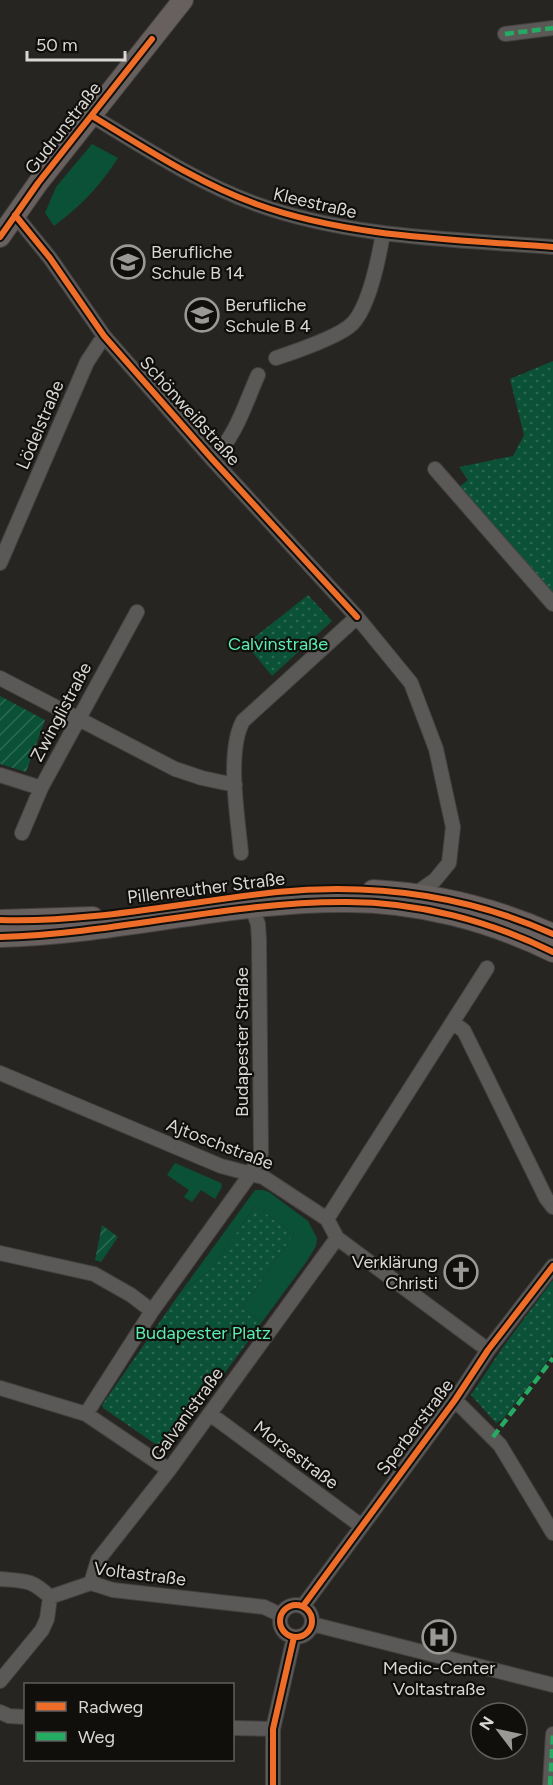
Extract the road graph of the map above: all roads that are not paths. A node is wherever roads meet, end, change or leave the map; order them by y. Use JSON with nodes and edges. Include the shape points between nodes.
{"nodes":[{"id":1,"x":183,"y":0,"type":"edge"},
{"id":2,"x":553,"y":28,"type":"edge"},
{"id":3,"x":505,"y":34,"type":"dead end"},
{"id":4,"x":92,"y":116,"type":"junction"},
{"id":5,"x":15,"y":215,"type":"junction"},
{"id":6,"x":383,"y":232,"type":"junction"},
{"id":7,"x":0,"y":237,"type":"edge"},
{"id":8,"x":553,"y":247,"type":"edge"},
{"id":9,"x":104,"y":336,"type":"junction"},
{"id":10,"x":276,"y":358,"type":"dead end"},
{"id":11,"x":258,"y":375,"type":"dead end"},
{"id":12,"x":212,"y":459,"type":"junction"},
{"id":13,"x":435,"y":469,"type":"dead end"},
{"id":14,"x":0,"y":563,"type":"edge"},
{"id":15,"x":553,"y":604,"type":"edge"},
{"id":16,"x":137,"y":612,"type":"dead end"},
{"id":17,"x":357,"y":617,"type":"junction"},
{"id":18,"x":0,"y":678,"type":"edge"},
{"id":19,"x":77,"y":720,"type":"junction"},
{"id":20,"x":0,"y":775,"type":"edge"},
{"id":21,"x":235,"y":785,"type":"junction"},
{"id":22,"x":41,"y":788,"type":"junction"},
{"id":23,"x":22,"y":832,"type":"dead end"},
{"id":24,"x":241,"y":853,"type":"dead end"},
{"id":25,"x":416,"y":894,"type":"junction"},
{"id":26,"x":252,"y":908,"type":"junction"},
{"id":27,"x":0,"y":920,"type":"edge"},
{"id":28,"x":553,"y":934,"type":"edge"},
{"id":29,"x":0,"y":937,"type":"edge"},
{"id":30,"x":553,"y":952,"type":"edge"},
{"id":31,"x":487,"y":968,"type":"dead end"},
{"id":32,"x":453,"y":1022,"type":"junction"},
{"id":33,"x":0,"y":1073,"type":"edge"},
{"id":34,"x":250,"y":1175,"type":"junction"},
{"id":35,"x":553,"y":1207,"type":"edge"},
{"id":36,"x":327,"y":1219,"type":"junction"},
{"id":37,"x":337,"y":1238,"type":"junction"},
{"id":38,"x":0,"y":1252,"type":"edge"},
{"id":39,"x":553,"y":1266,"type":"edge"},
{"id":40,"x":152,"y":1311,"type":"junction"},
{"id":41,"x":488,"y":1350,"type":"junction"},
{"id":42,"x":0,"y":1388,"type":"edge"},
{"id":43,"x":455,"y":1400,"type":"junction"},
{"id":44,"x":86,"y":1414,"type":"junction"},
{"id":45,"x":210,"y":1414,"type":"junction"},
{"id":46,"x":169,"y":1470,"type":"junction"},
{"id":47,"x":360,"y":1525,"type":"junction"},
{"id":48,"x":553,"y":1533,"type":"edge"},
{"id":49,"x":0,"y":1579,"type":"edge"},
{"id":50,"x":91,"y":1583,"type":"junction"},
{"id":51,"x":50,"y":1597,"type":"junction"},
{"id":52,"x":303,"y":1605,"type":"junction"},
{"id":53,"x":281,"y":1615,"type":"junction"},
{"id":54,"x":312,"y":1624,"type":"junction"},
{"id":55,"x":294,"y":1637,"type":"junction"},
{"id":56,"x":0,"y":1681,"type":"edge"},
{"id":57,"x":553,"y":1685,"type":"edge"},
{"id":58,"x":0,"y":1713,"type":"edge"},
{"id":59,"x":24,"y":1717,"type":"edge"},
{"id":60,"x":234,"y":1728,"type":"edge"},
{"id":61,"x":273,"y":1730,"type":"junction"},
{"id":62,"x":553,"y":1734,"type":"edge"},
{"id":63,"x":273,"y":1785,"type":"edge"},
{"id":64,"x":550,"y":1785,"type":"edge"}],
"edges":[{"from":1,"to":4,"type":"main road","name":"Gudrunstraße"},
{"from":2,"to":3,"type":"street"},
{"from":4,"to":5,"type":"main road","name":"Gudrunstraße"},
{"from":4,"to":6,"type":"street","name":"Kleestraße","via":[[193,176],[258,205],[308,219]]},
{"from":5,"to":7,"type":"main road","name":"Gudrunstraße"},
{"from":5,"to":9,"type":"street","name":"Schönweißstraße"},
{"from":6,"to":8,"type":"street","name":"Kleestraße"},
{"from":6,"to":10,"type":"street","via":[[378,265],[361,311],[351,325],[320,342]]},
{"from":9,"to":12,"type":"street","name":"Schönweißstraße"},
{"from":9,"to":14,"type":"street","name":"Lödelstraße","via":[[87,362]]},
{"from":11,"to":12,"type":"street","via":[[225,447]]},
{"from":12,"to":17,"type":"street","name":"Schönweißstraße"},
{"from":13,"to":15,"type":"street"},
{"from":16,"to":19,"type":"street","name":"Zwinglistraße"},
{"from":17,"to":21,"type":"street","via":[[243,721],[236,737]]},
{"from":17,"to":25,"type":"street","name":"Schönweißstraße","via":[[411,683],[436,749],[445,786],[453,827],[449,863]]},
{"from":18,"to":19,"type":"street"},
{"from":19,"to":21,"type":"street","via":[[175,769]]},
{"from":19,"to":22,"type":"street","name":"Zwinglistraße"},
{"from":20,"to":22,"type":"street"},
{"from":21,"to":24,"type":"street"},
{"from":22,"to":23,"type":"street","name":"Zwinglistraße"},
{"from":25,"to":27,"type":"main road","name":"Pillenreuther Straße","via":[[347,889],[303,891],[89,917]]},
{"from":25,"to":28,"type":"main road","name":"Pillenreuther Straße","via":[[483,909]]},
{"from":26,"to":29,"type":"main road","name":"Pillenreuther Straße","via":[[69,933]]},
{"from":26,"to":30,"type":"main road","name":"Pillenreuther Straße","via":[[333,902],[384,904],[468,920]]},
{"from":26,"to":34,"type":"street","name":"Budapester Straße","via":[[259,940],[261,1153]]},
{"from":31,"to":32,"type":"street"},
{"from":32,"to":35,"type":"street","via":[[464,1031]]},
{"from":32,"to":36,"type":"street"},
{"from":33,"to":34,"type":"street","name":"Ajtoschstraße"},
{"from":34,"to":36,"type":"street","name":"Ajtoschstraße","via":[[263,1177]]},
{"from":34,"to":40,"type":"street"},
{"from":36,"to":37,"type":"street","name":"Ajtoschstraße"},
{"from":37,"to":41,"type":"street","name":"Ajtoschstraße"},
{"from":37,"to":45,"type":"street","name":"Galvanistraße"},
{"from":38,"to":40,"type":"street","via":[[94,1274]]},
{"from":39,"to":41,"type":"street","name":"Sperberstraße"},
{"from":40,"to":44,"type":"street"},
{"from":41,"to":43,"type":"street","name":"Sperberstraße"},
{"from":42,"to":44,"type":"street"},
{"from":43,"to":47,"type":"street","name":"Sperberstraße"},
{"from":43,"to":48,"type":"street","via":[[500,1445]]},
{"from":44,"to":46,"type":"street"},
{"from":45,"to":46,"type":"street","name":"Galvanistraße"},
{"from":45,"to":47,"type":"street","name":"Morsestraße"},
{"from":46,"to":50,"type":"street","name":"Galvanistraße","via":[[98,1560]]},
{"from":47,"to":52,"type":"street","name":"Sperberstraße"},
{"from":49,"to":51,"type":"street","via":[[37,1584]]},
{"from":50,"to":51,"type":"street","name":"Voltastraße"},
{"from":50,"to":53,"type":"street","name":"Voltastraße","via":[[112,1590],[264,1607]]},
{"from":51,"to":56,"type":"street","via":[[42,1630]]},
{"from":52,"to":53,"type":"street","via":[[286,1608]]},
{"from":52,"to":54,"type":"street","via":[[312,1615]]},
{"from":53,"to":55,"type":"street","via":[[280,1624]]},
{"from":54,"to":55,"type":"street","via":[[303,1636]]},
{"from":54,"to":57,"type":"street"},
{"from":55,"to":61,"type":"street"},
{"from":58,"to":59,"type":"street"},
{"from":60,"to":61,"type":"street"},
{"from":61,"to":63,"type":"street"},
{"from":62,"to":64,"type":"street"}]}
